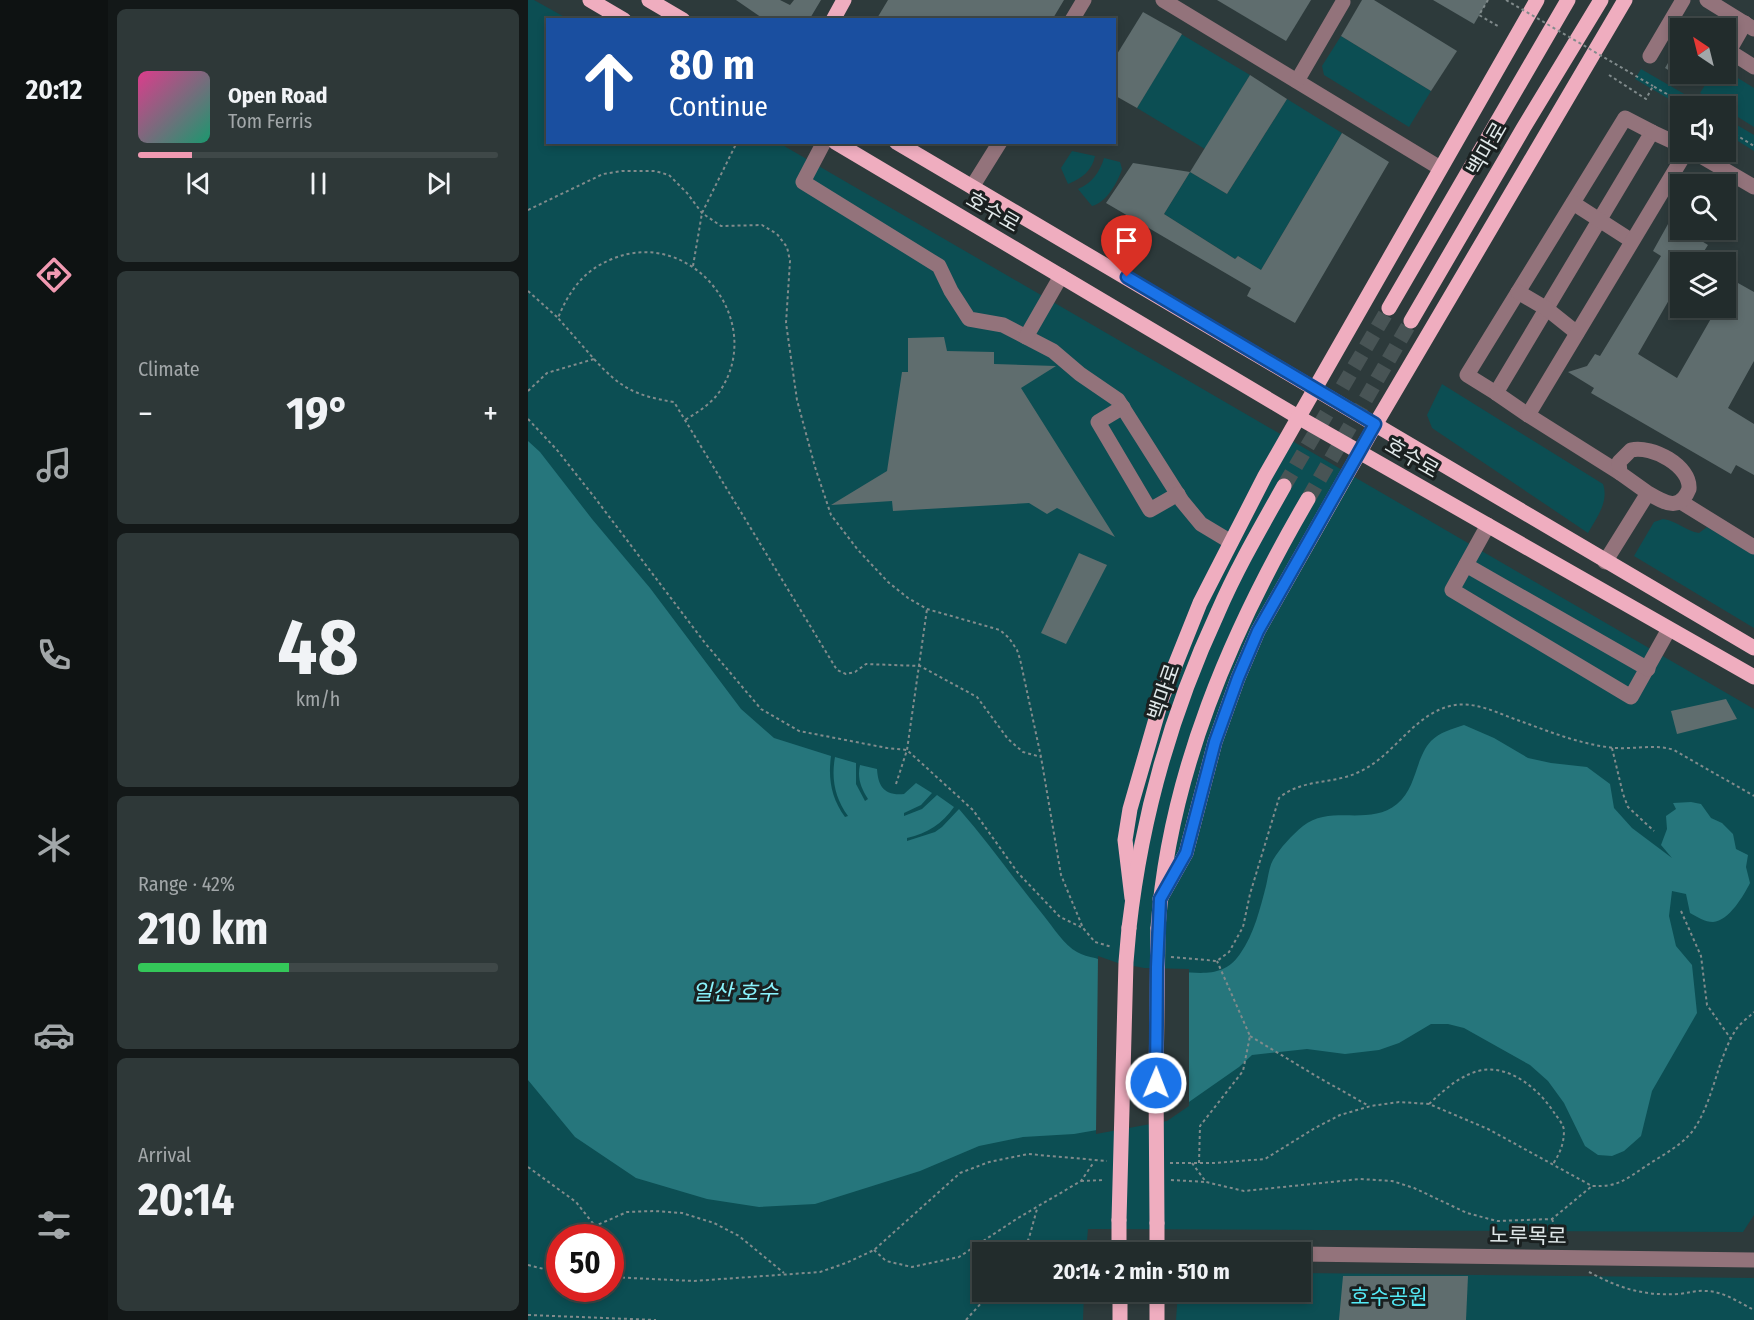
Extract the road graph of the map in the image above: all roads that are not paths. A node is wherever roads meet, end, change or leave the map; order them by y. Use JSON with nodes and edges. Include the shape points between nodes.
{"nodes":[{"id":1,"x":590,"y":0,"type":"edge"},
{"id":2,"x":649,"y":0,"type":"edge"},
{"id":3,"x":844,"y":0,"type":"edge"},
{"id":4,"x":1084,"y":0,"type":"edge"},
{"id":5,"x":1162,"y":0,"type":"edge"},
{"id":6,"x":1537,"y":0,"type":"edge"},
{"id":7,"x":1568,"y":0,"type":"edge"},
{"id":8,"x":1601,"y":0,"type":"edge"},
{"id":9,"x":1625,"y":0,"type":"edge"},
{"id":10,"x":1683,"y":0,"type":"edge"},
{"id":11,"x":1708,"y":0,"type":"edge"},
{"id":12,"x":1343,"y":2,"type":"dead end"},
{"id":13,"x":621,"y":18,"type":"edge"},
{"id":14,"x":680,"y":18,"type":"edge"},
{"id":15,"x":834,"y":18,"type":"edge"},
{"id":16,"x":1073,"y":18,"type":"edge"},
{"id":17,"x":1751,"y":27,"type":"edge"},
{"id":18,"x":1650,"y":56,"type":"dead end"},
{"id":19,"x":1754,"y":67,"type":"edge"},
{"id":20,"x":1297,"y":81,"type":"junction"},
{"id":21,"x":1652,"y":132,"type":"junction"},
{"id":22,"x":1670,"y":140,"type":"edge"},
{"id":23,"x":823,"y":144,"type":"edge"},
{"id":24,"x":838,"y":144,"type":"edge"},
{"id":25,"x":899,"y":144,"type":"edge"},
{"id":26,"x":999,"y":144,"type":"edge"},
{"id":27,"x":1680,"y":162,"type":"edge"},
{"id":28,"x":1711,"y":162,"type":"edge"},
{"id":29,"x":1440,"y":168,"type":"junction"},
{"id":30,"x":972,"y":187,"type":"junction"},
{"id":31,"x":1754,"y":187,"type":"edge"},
{"id":32,"x":1573,"y":203,"type":"junction"},
{"id":33,"x":1600,"y":220,"type":"junction"},
{"id":34,"x":1632,"y":241,"type":"junction"},
{"id":35,"x":1061,"y":276,"type":"junction"},
{"id":36,"x":1518,"y":292,"type":"junction"},
{"id":37,"x":1389,"y":308,"type":"tunnel mouth"},
{"id":38,"x":1546,"y":309,"type":"junction"},
{"id":39,"x":1411,"y":321,"type":"tunnel mouth"},
{"id":40,"x":1577,"y":333,"type":"junction"},
{"id":41,"x":1026,"y":337,"type":"junction"},
{"id":42,"x":1314,"y":388,"type":"junction"},
{"id":43,"x":1496,"y":393,"type":"junction"},
{"id":44,"x":1123,"y":407,"type":"junction"},
{"id":45,"x":1528,"y":415,"type":"junction"},
{"id":46,"x":1298,"y":417,"type":"junction"},
{"id":47,"x":1375,"y":424,"type":"junction"},
{"id":48,"x":1360,"y":453,"type":"junction"},
{"id":49,"x":1620,"y":473,"type":"junction"},
{"id":50,"x":1284,"y":486,"type":"tunnel mouth"},
{"id":51,"x":1648,"y":493,"type":"junction"},
{"id":52,"x":1178,"y":494,"type":"junction"},
{"id":53,"x":1308,"y":498,"type":"tunnel mouth"},
{"id":54,"x":1681,"y":502,"type":"junction"},
{"id":55,"x":1488,"y":525,"type":"junction"},
{"id":56,"x":1231,"y":542,"type":"junction"},
{"id":57,"x":1754,"y":548,"type":"edge"},
{"id":58,"x":1605,"y":562,"type":"junction"},
{"id":59,"x":1466,"y":565,"type":"junction"},
{"id":60,"x":1669,"y":629,"type":"junction"},
{"id":61,"x":1754,"y":648,"type":"edge"},
{"id":62,"x":1648,"y":669,"type":"junction"},
{"id":63,"x":1754,"y":677,"type":"edge"},
{"id":64,"x":1132,"y":898,"type":"junction"},
{"id":65,"x":1160,"y":899,"type":"junction"},
{"id":66,"x":1119,"y":1242,"type":"edge"},
{"id":67,"x":1157,"y":1242,"type":"edge"},
{"id":68,"x":1311,"y":1254,"type":"edge"},
{"id":69,"x":1754,"y":1260,"type":"edge"},
{"id":70,"x":1120,"y":1302,"type":"edge"},
{"id":71,"x":1157,"y":1302,"type":"edge"},
{"id":72,"x":1120,"y":1320,"type":"edge"},
{"id":73,"x":1157,"y":1320,"type":"edge"}],
"edges":[{"from":1,"to":13,"type":"main road"},
{"from":2,"to":14,"type":"main road"},
{"from":3,"to":15,"type":"main road"},
{"from":4,"to":16,"type":"street"},
{"from":5,"to":20,"type":"street"},
{"from":6,"to":29,"type":"main road"},
{"from":7,"to":37,"type":"main road","name":"백마로"},
{"from":8,"to":39,"type":"main road","name":"백마로"},
{"from":9,"to":47,"type":"main road"},
{"from":10,"to":18,"type":"street"},
{"from":11,"to":17,"type":"street"},
{"from":12,"to":20,"type":"street"},
{"from":17,"to":19,"type":"street","via":[[1730,51]]},
{"from":20,"to":29,"type":"street"},
{"from":21,"to":22,"type":"street"},
{"from":21,"to":32,"type":"street","via":[[1625,118]]},
{"from":21,"to":33,"type":"street"},
{"from":23,"to":41,"type":"street","via":[[803,182],[939,266],[969,319],[1003,326]]},
{"from":24,"to":35,"type":"main road","name":"호수로"},
{"from":25,"to":30,"type":"main road","name":"호수로"},
{"from":26,"to":30,"type":"street"},
{"from":27,"to":34,"type":"street"},
{"from":28,"to":31,"type":"street"},
{"from":29,"to":42,"type":"main road"},
{"from":30,"to":42,"type":"main road","name":"호수로"},
{"from":32,"to":33,"type":"street"},
{"from":32,"to":36,"type":"street"},
{"from":33,"to":34,"type":"street"},
{"from":33,"to":38,"type":"street"},
{"from":34,"to":40,"type":"street"},
{"from":35,"to":41,"type":"street"},
{"from":35,"to":46,"type":"main road","name":"호수로"},
{"from":36,"to":38,"type":"street"},
{"from":36,"to":43,"type":"street","via":[[1467,375]]},
{"from":38,"to":40,"type":"street"},
{"from":38,"to":43,"type":"street"},
{"from":40,"to":45,"type":"street"},
{"from":41,"to":44,"type":"street","via":[[1053,351]]},
{"from":42,"to":46,"type":"main road"},
{"from":42,"to":47,"type":"main road","name":"호수로"},
{"from":43,"to":45,"type":"street"},
{"from":44,"to":52,"type":"street"},
{"from":44,"to":52,"type":"street","via":[[1098,422],[1150,510]]},
{"from":45,"to":49,"type":"street"},
{"from":46,"to":48,"type":"main road","name":"호수로"},
{"from":46,"to":56,"type":"main road"},
{"from":47,"to":48,"type":"main road"},
{"from":47,"to":58,"type":"main road","name":"호수로"},
{"from":48,"to":55,"type":"main road","name":"호수로"},
{"from":48,"to":65,"type":"main road","via":[[1251,646],[1215,742],[1186,853]]},
{"from":49,"to":51,"type":"street"},
{"from":49,"to":54,"type":"street","via":[[1619,462],[1626,454],[1637,449],[1652,450],[1674,463],[1689,480],[1689,489]]},
{"from":50,"to":64,"type":"main road","name":"백마로","via":[[1239,566],[1187,685],[1152,801]]},
{"from":51,"to":54,"type":"street","via":[[1667,502]]},
{"from":51,"to":58,"type":"street"},
{"from":52,"to":56,"type":"street","via":[[1201,524]]},
{"from":53,"to":65,"type":"main road","via":[[1245,614],[1211,696],[1180,797]]},
{"from":54,"to":57,"type":"street"},
{"from":55,"to":59,"type":"street"},
{"from":55,"to":60,"type":"main road","name":"호수로"},
{"from":56,"to":64,"type":"main road","via":[[1180,649],[1137,782],[1125,840]]},
{"from":58,"to":61,"type":"main road","name":"호수로"},
{"from":59,"to":62,"type":"street"},
{"from":59,"to":62,"type":"street","via":[[1452,590],[1631,697]]},
{"from":60,"to":62,"type":"street"},
{"from":60,"to":63,"type":"main road","name":"호수로"},
{"from":64,"to":66,"type":"main road","name":"백마로","bridge":true,"via":[[1126,962]]},
{"from":65,"to":67,"type":"main road","bridge":true},
{"from":68,"to":69,"type":"street","name":"노루목로"},
{"from":70,"to":72,"type":"main road"},
{"from":71,"to":73,"type":"main road"}]}
